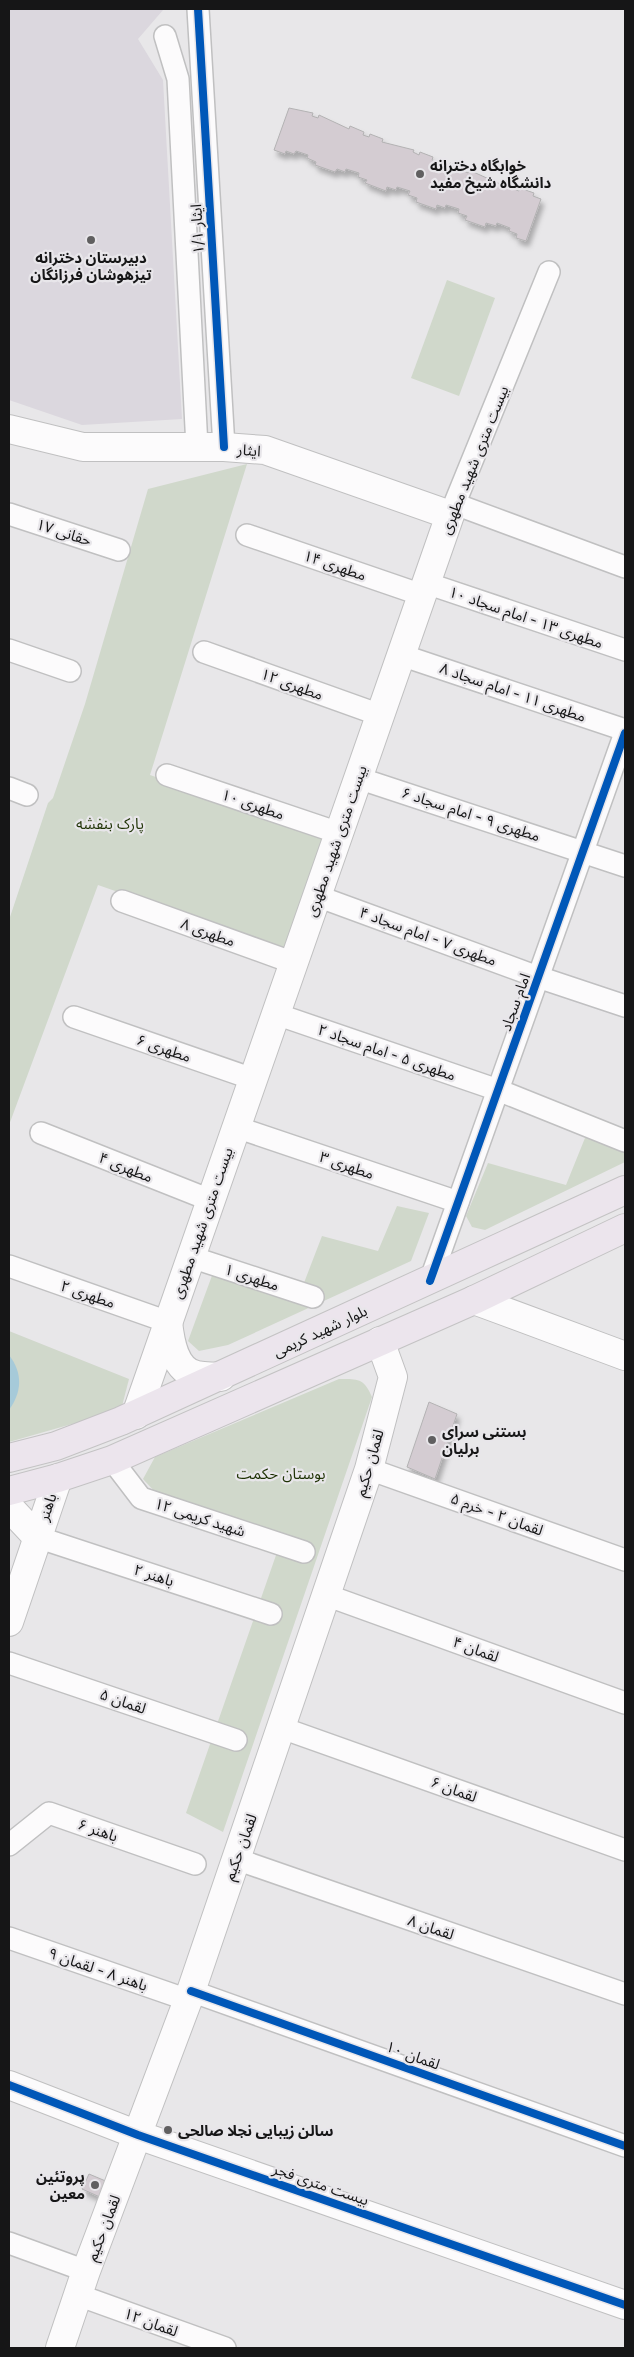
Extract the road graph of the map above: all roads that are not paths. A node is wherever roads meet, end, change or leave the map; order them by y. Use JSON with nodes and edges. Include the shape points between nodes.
{"nodes":[{"id":1,"x":198,"y":9,"type":"edge"},
{"id":2,"x":165,"y":36,"type":"dead end"},
{"id":3,"x":550,"y":272,"type":"dead end"},
{"id":4,"x":9,"y":429,"type":"edge"},
{"id":5,"x":197,"y":447,"type":"junction"},
{"id":6,"x":224,"y":447,"type":"junction"},
{"id":7,"x":452,"y":510,"type":"junction"},
{"id":8,"x":9,"y":514,"type":"edge"},
{"id":9,"x":247,"y":535,"type":"dead end"},
{"id":10,"x":119,"y":550,"type":"dead end"},
{"id":11,"x":625,"y":567,"type":"edge"},
{"id":12,"x":424,"y":589,"type":"junction"},
{"id":13,"x":9,"y":650,"type":"edge"},
{"id":14,"x":625,"y":650,"type":"edge"},
{"id":15,"x":204,"y":652,"type":"dead end"},
{"id":16,"x":401,"y":654,"type":"junction"},
{"id":17,"x":70,"y":671,"type":"dead end"},
{"id":18,"x":380,"y":715,"type":"junction"},
{"id":19,"x":625,"y":731,"type":"edge"},
{"id":20,"x":167,"y":775,"type":"dead end"},
{"id":21,"x":358,"y":778,"type":"junction"},
{"id":22,"x":339,"y":833,"type":"junction"},
{"id":23,"x":583,"y":851,"type":"junction"},
{"id":24,"x":625,"y":866,"type":"edge"},
{"id":25,"x":317,"y":896,"type":"junction"},
{"id":26,"x":122,"y":901,"type":"dead end"},
{"id":27,"x":294,"y":963,"type":"junction"},
{"id":28,"x":538,"y":978,"type":"junction"},
{"id":29,"x":625,"y":1006,"type":"edge"},
{"id":30,"x":276,"y":1014,"type":"junction"},
{"id":31,"x":74,"y":1017,"type":"dead end"},
{"id":32,"x":253,"y":1079,"type":"junction"},
{"id":33,"x":498,"y":1090,"type":"junction"},
{"id":34,"x":236,"y":1127,"type":"junction"},
{"id":35,"x":41,"y":1133,"type":"dead end"},
{"id":36,"x":625,"y":1141,"type":"edge"},
{"id":37,"x":625,"y":1190,"type":"edge"},
{"id":38,"x":210,"y":1200,"type":"junction"},
{"id":39,"x":458,"y":1202,"type":"junction"},
{"id":40,"x":625,"y":1228,"type":"edge"},
{"id":41,"x":191,"y":1257,"type":"junction"},
{"id":42,"x":9,"y":1266,"type":"edge"},
{"id":43,"x":430,"y":1281,"type":"junction"},
{"id":44,"x":313,"y":1296,"type":"dead end"},
{"id":45,"x":474,"y":1300,"type":"junction"},
{"id":46,"x":168,"y":1322,"type":"junction"},
{"id":47,"x":380,"y":1341,"type":"junction"},
{"id":48,"x":625,"y":1356,"type":"edge"},
{"id":49,"x":221,"y":1376,"type":"junction"},
{"id":50,"x":136,"y":1415,"type":"junction"},
{"id":51,"x":9,"y":1458,"type":"edge"},
{"id":52,"x":112,"y":1460,"type":"junction"},
{"id":53,"x":369,"y":1469,"type":"junction"},
{"id":54,"x":58,"y":1478,"type":"junction"},
{"id":55,"x":9,"y":1491,"type":"edge"},
{"id":56,"x":9,"y":1507,"type":"edge"},
{"id":57,"x":37,"y":1537,"type":"junction"},
{"id":58,"x":304,"y":1552,"type":"dead end"},
{"id":59,"x":625,"y":1560,"type":"edge"},
{"id":60,"x":326,"y":1595,"type":"junction"},
{"id":61,"x":271,"y":1614,"type":"dead end"},
{"id":62,"x":9,"y":1622,"type":"edge"},
{"id":63,"x":9,"y":1662,"type":"edge"},
{"id":64,"x":625,"y":1703,"type":"edge"},
{"id":65,"x":282,"y":1728,"type":"junction"},
{"id":66,"x":236,"y":1740,"type":"dead end"},
{"id":67,"x":9,"y":1845,"type":"edge"},
{"id":68,"x":625,"y":1850,"type":"edge"},
{"id":69,"x":236,"y":1859,"type":"junction"},
{"id":70,"x":195,"y":1864,"type":"dead end"},
{"id":71,"x":9,"y":1938,"type":"edge"},
{"id":72,"x":625,"y":1994,"type":"edge"},
{"id":73,"x":189,"y":1995,"type":"junction"},
{"id":74,"x":9,"y":2085,"type":"edge"},
{"id":75,"x":138,"y":2135,"type":"junction"},
{"id":76,"x":625,"y":2146,"type":"edge"},
{"id":77,"x":9,"y":2243,"type":"edge"},
{"id":78,"x":82,"y":2283,"type":"junction"},
{"id":79,"x":625,"y":2305,"type":"edge"},
{"id":80,"x":60,"y":2348,"type":"edge"},
{"id":81,"x":225,"y":2348,"type":"edge"}],
"edges":[{"from":1,"to":6,"type":"street","name":"ایثار ۱/۱"},
{"from":2,"to":5,"type":"street","via":[[178,79]]},
{"from":3,"to":7,"type":"street","name":"بیست متری شهید مطهری"},
{"from":4,"to":5,"type":"main road","name":"ایثار","via":[[82,447]]},
{"from":5,"to":6,"type":"main road","name":"ایثار"},
{"from":6,"to":7,"type":"main road","name":"ایثار","via":[[265,450]]},
{"from":7,"to":11,"type":"street"},
{"from":7,"to":12,"type":"main road","name":"بیست متری شهید مطهری"},
{"from":8,"to":10,"type":"street","name":"حقانی ۱۷"},
{"from":9,"to":12,"type":"street","name":"مطهری ۱۴"},
{"from":12,"to":14,"type":"street","name":"مطهری ۱۳ - امام سجاد ۱۰"},
{"from":12,"to":16,"type":"main road","name":"بیست متری شهید مطهری"},
{"from":13,"to":17,"type":"street"},
{"from":15,"to":18,"type":"street","name":"مطهری ۱۲"},
{"from":16,"to":18,"type":"main road","name":"بیست متری شهید مطهری"},
{"from":16,"to":19,"type":"street","name":"مطهری ۱۱ - امام سجاد ۸"},
{"from":18,"to":21,"type":"main road","name":"بیست متری شهید مطهری"},
{"from":19,"to":23,"type":"street","name":"امام سجاد"},
{"from":20,"to":22,"type":"street","name":"مطهری ۱۰"},
{"from":21,"to":22,"type":"main road","name":"بیست متری شهید مطهری"},
{"from":21,"to":23,"type":"street","name":"مطهری ۹ - امام سجاد ۶"},
{"from":22,"to":25,"type":"main road","name":"بیست متری شهید مطهری"},
{"from":23,"to":24,"type":"street","name":"مطهری ۹ - امام سجاد ۶"},
{"from":23,"to":28,"type":"street","name":"امام سجاد"},
{"from":25,"to":27,"type":"main road","name":"بیست متری شهید مطهری"},
{"from":25,"to":28,"type":"street","name":"مطهری ۷ - امام سجاد ۴"},
{"from":26,"to":27,"type":"street","name":"مطهری ۸"},
{"from":27,"to":30,"type":"main road","name":"بیست متری شهید مطهری"},
{"from":28,"to":29,"type":"street","name":"مطهری ۷ - امام سجاد ۴"},
{"from":28,"to":33,"type":"street","name":"امام سجاد"},
{"from":30,"to":32,"type":"main road","name":"بیست متری شهید مطهری"},
{"from":30,"to":33,"type":"street","name":"مطهری ۵ - امام سجاد ۲"},
{"from":31,"to":32,"type":"street","name":"مطهری ۶"},
{"from":32,"to":34,"type":"main road","name":"بیست متری شهید مطهری"},
{"from":33,"to":36,"type":"street","name":"مطهری ۵ - امام سجاد ۲"},
{"from":33,"to":39,"type":"street","name":"امام سجاد"},
{"from":34,"to":38,"type":"main road","name":"بیست متری شهید مطهری"},
{"from":34,"to":39,"type":"street","name":"مطهری ۳"},
{"from":35,"to":38,"type":"street","name":"مطهری ۴"},
{"from":37,"to":43,"type":"main road","name":"بلوار شهید کریمی"},
{"from":38,"to":41,"type":"main road","name":"بیست متری شهید مطهری"},
{"from":39,"to":43,"type":"street","name":"امام سجاد"},
{"from":40,"to":45,"type":"main road"},
{"from":41,"to":44,"type":"street","name":"مطهری ۱"},
{"from":41,"to":46,"type":"main road","name":"بیست متری شهید مطهری"},
{"from":42,"to":46,"type":"street","name":"مطهری ۲"},
{"from":43,"to":49,"type":"main road","name":"بلوار شهید کریمی"},
{"from":45,"to":47,"type":"main road"},
{"from":45,"to":48,"type":"main road"},
{"from":46,"to":49,"type":"main road","via":[[170,1342],[183,1367],[195,1375]]},
{"from":46,"to":50,"type":"main road","name":"بیست متری شهید مطهری"},
{"from":47,"to":52,"type":"main road"},
{"from":47,"to":53,"type":"main road","name":"لقمان حکیم","via":[[393,1377]]},
{"from":49,"to":50,"type":"main road","name":"بلوار شهید کریمی"},
{"from":50,"to":51,"type":"main road","name":"بلوار شهید کریمی","via":[[56,1446]]},
{"from":52,"to":54,"type":"main road"},
{"from":52,"to":58,"type":"street","name":"شهید کریمی ۱۲","via":[[141,1498]]},
{"from":53,"to":59,"type":"street","name":"لقمان ۲ - خرم ۵"},
{"from":53,"to":60,"type":"main road","name":"لقمان حکیم"},
{"from":54,"to":55,"type":"main road"},
{"from":54,"to":57,"type":"main road","name":"باهنر"},
{"from":56,"to":57,"type":"main road","name":"باهنر"},
{"from":57,"to":61,"type":"street","name":"باهنر ۲"},
{"from":57,"to":62,"type":"main road","name":"باهنر"},
{"from":60,"to":64,"type":"street","name":"لقمان ۴"},
{"from":60,"to":65,"type":"main road","name":"لقمان حکیم"},
{"from":63,"to":66,"type":"street","name":"لقمان ۵"},
{"from":65,"to":68,"type":"street","name":"لقمان ۶"},
{"from":65,"to":69,"type":"main road","name":"لقمان حکیم"},
{"from":67,"to":70,"type":"street","name":"باهنر ۶","via":[[49,1813]]},
{"from":69,"to":72,"type":"street","name":"لقمان ۸"},
{"from":69,"to":73,"type":"main road","name":"لقمان حکیم"},
{"from":71,"to":73,"type":"street","name":"باهنر ۸ - لقمان ۹"},
{"from":73,"to":75,"type":"main road","name":"لقمان حکیم"},
{"from":73,"to":76,"type":"street","name":"لقمان ۱۰"},
{"from":74,"to":75,"type":"main road","name":"بیست متری فجر"},
{"from":75,"to":78,"type":"main road","name":"لقمان حکیم"},
{"from":75,"to":79,"type":"main road","name":"بیست متری فجر"},
{"from":77,"to":78,"type":"street","name":"لقمان ۱۲"},
{"from":78,"to":80,"type":"main road","name":"لقمان حکیم"},
{"from":78,"to":81,"type":"street","name":"لقمان ۱۲"}]}
